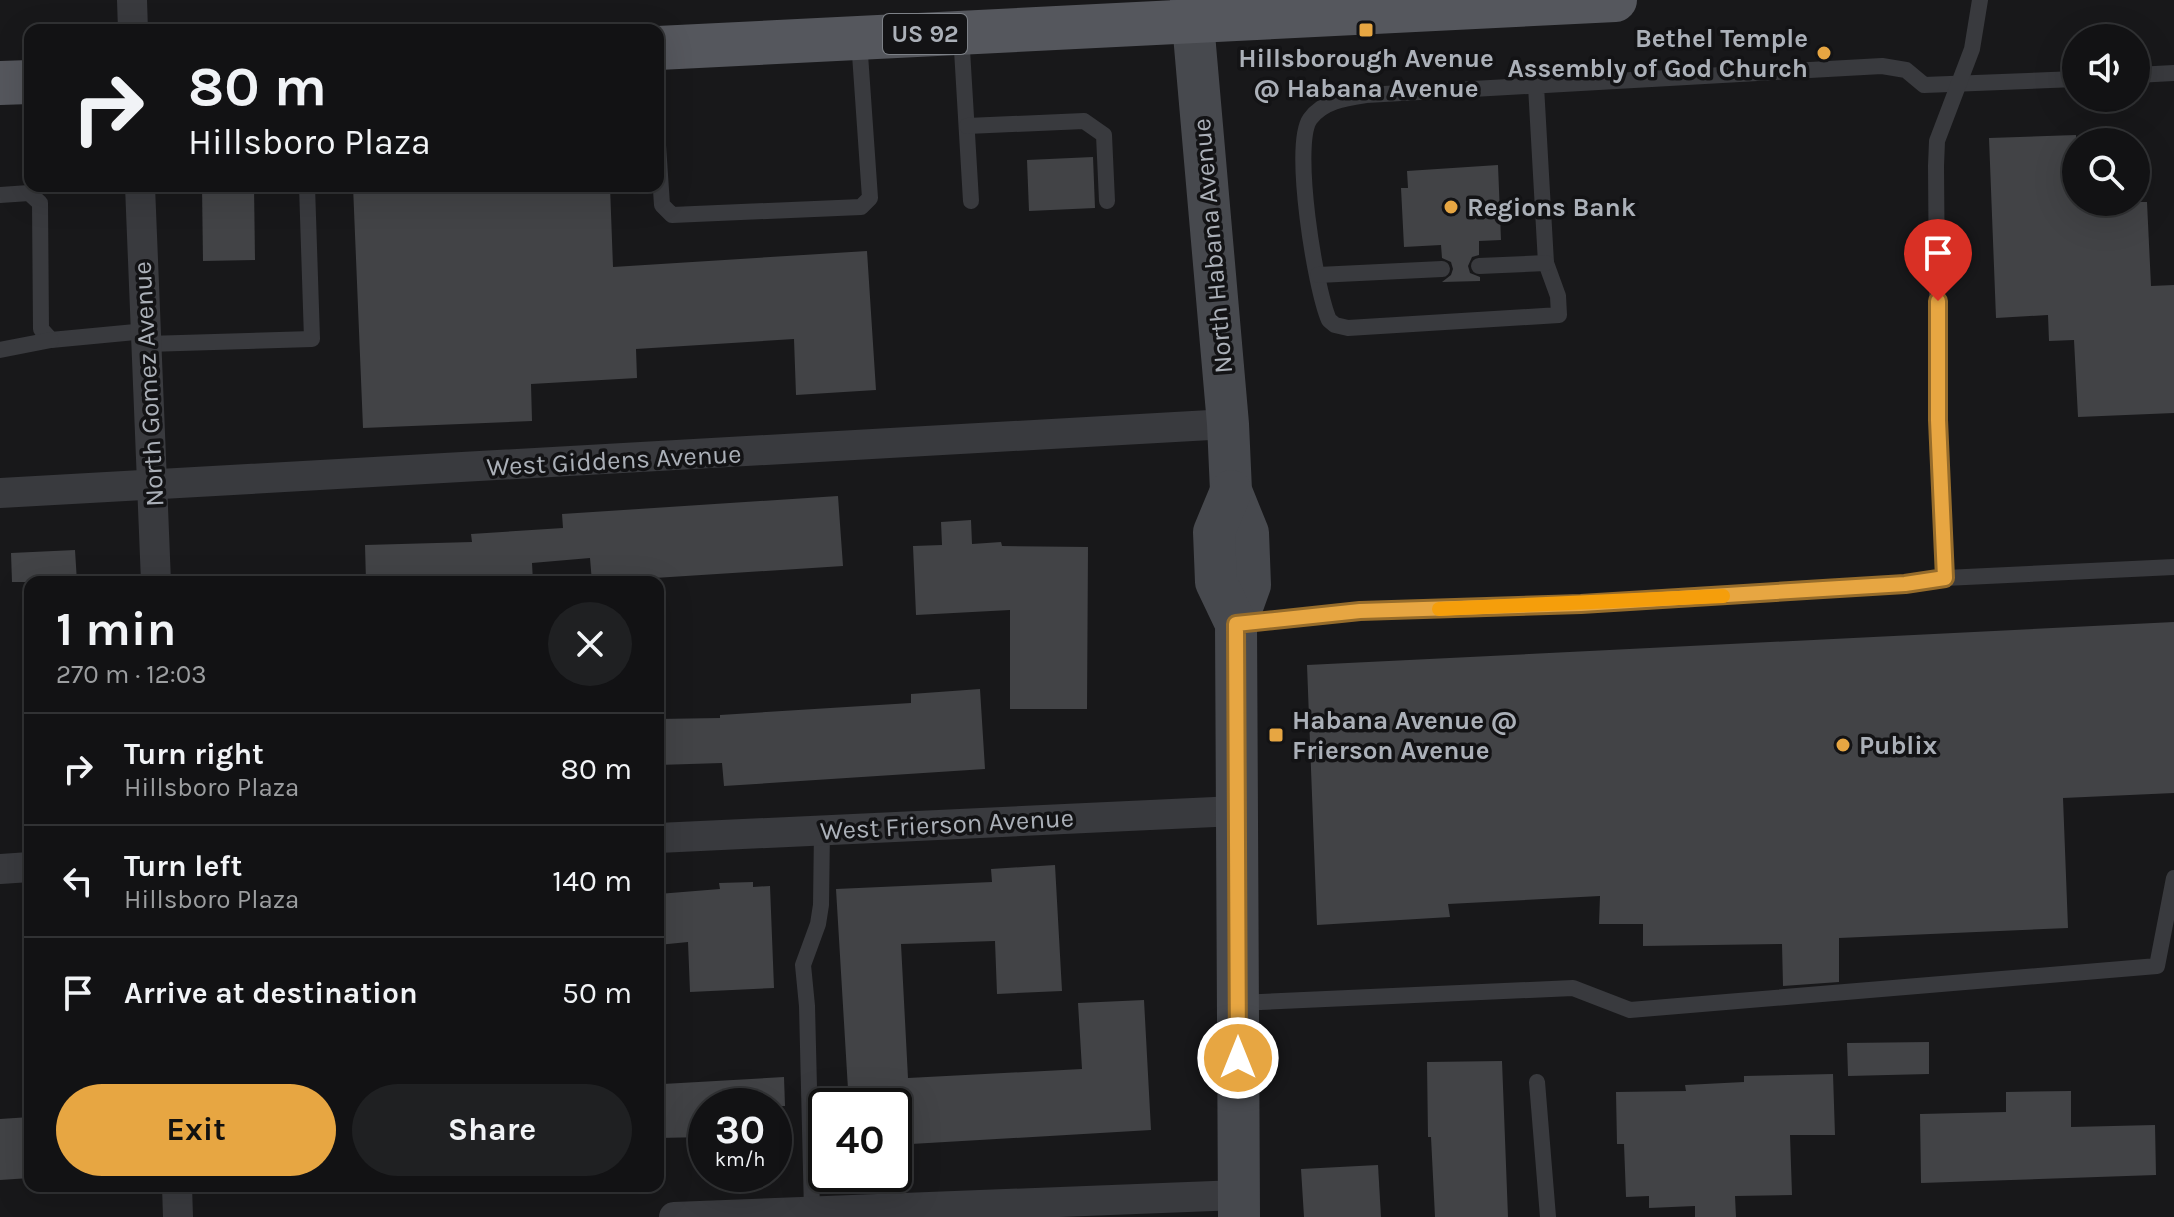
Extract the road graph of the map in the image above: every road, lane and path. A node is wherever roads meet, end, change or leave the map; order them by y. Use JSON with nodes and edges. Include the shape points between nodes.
{"nodes":[{"id":1,"x":132,"y":0,"type":"edge"},
{"id":2,"x":1615,"y":0,"type":"edge"},
{"id":3,"x":1980,"y":0,"type":"edge"},
{"id":4,"x":1191,"y":10,"type":"edge"},
{"id":5,"x":133,"y":24,"type":"edge"},
{"id":6,"x":961,"y":32,"type":"junction"},
{"id":7,"x":859,"y":37,"type":"junction"},
{"id":8,"x":664,"y":48,"type":"edge"},
{"id":9,"x":2174,"y":73,"type":"edge"},
{"id":10,"x":2150,"y":74,"type":"edge"},
{"id":11,"x":2062,"y":80,"type":"edge"},
{"id":12,"x":24,"y":82,"type":"edge"},
{"id":13,"x":0,"y":83,"type":"edge"},
{"id":14,"x":1958,"y":85,"type":"junction"},
{"id":15,"x":1536,"y":86,"type":"junction"},
{"id":16,"x":967,"y":126,"type":"junction"},
{"id":17,"x":140,"y":192,"type":"edge"},
{"id":18,"x":307,"y":192,"type":"edge"},
{"id":19,"x":661,"y":192,"type":"edge"},
{"id":20,"x":0,"y":195,"type":"edge"},
{"id":21,"x":971,"y":201,"type":"dead end"},
{"id":22,"x":1107,"y":201,"type":"dead end"},
{"id":23,"x":1546,"y":263,"type":"junction"},
{"id":24,"x":1479,"y":266,"type":"dead end"},
{"id":25,"x":1442,"y":269,"type":"dead end"},
{"id":26,"x":1318,"y":275,"type":"junction"},
{"id":27,"x":147,"y":337,"type":"junction"},
{"id":28,"x":51,"y":340,"type":"junction"},
{"id":29,"x":0,"y":350,"type":"edge"},
{"id":30,"x":1228,"y":424,"type":"junction"},
{"id":31,"x":153,"y":486,"type":"junction"},
{"id":32,"x":0,"y":493,"type":"edge"},
{"id":33,"x":2174,"y":567,"type":"edge"},
{"id":34,"x":156,"y":576,"type":"edge"},
{"id":35,"x":1945,"y":578,"type":"junction"},
{"id":36,"x":1236,"y":624,"type":"junction"},
{"id":37,"x":1236,"y":811,"type":"junction"},
{"id":38,"x":822,"y":830,"type":"junction"},
{"id":39,"x":664,"y":838,"type":"edge"},
{"id":40,"x":24,"y":867,"type":"edge"},
{"id":41,"x":0,"y":869,"type":"edge"},
{"id":42,"x":2174,"y":878,"type":"edge"},
{"id":43,"x":1238,"y":1003,"type":"junction"},
{"id":44,"x":1537,"y":1082,"type":"dead end"},
{"id":45,"x":177,"y":1192,"type":"edge"},
{"id":46,"x":1239,"y":1206,"type":"edge"},
{"id":47,"x":812,"y":1211,"type":"junction"},
{"id":48,"x":178,"y":1217,"type":"edge"},
{"id":49,"x":674,"y":1217,"type":"edge"},
{"id":50,"x":1548,"y":1217,"type":"edge"}],
"edges":[{"from":1,"to":5,"type":"street"},
{"from":2,"to":4,"type":"main road","number":"US 92"},
{"from":3,"to":14,"type":"lane","via":[[1972,49]]},
{"from":4,"to":6,"type":"main road","number":"US 92"},
{"from":4,"to":30,"type":"street","name":"North Habana Avenue"},
{"from":6,"to":7,"type":"main road","number":"US 92"},
{"from":6,"to":16,"type":"lane"},
{"from":7,"to":8,"type":"main road","number":"US 92"},
{"from":7,"to":19,"type":"lane","via":[[870,198],[861,207],[672,215],[662,205]]},
{"from":9,"to":10,"type":"lane"},
{"from":11,"to":14,"type":"lane"},
{"from":12,"to":13,"type":"main road"},
{"from":14,"to":15,"type":"lane","via":[[1924,85],[1906,70],[1882,66]]},
{"from":14,"to":35,"type":"lane","via":[[1937,141],[1934,191]]},
{"from":15,"to":23,"type":"lane"},
{"from":15,"to":26,"type":"lane","via":[[1366,95],[1326,104],[1312,115],[1305,127],[1303,154]]},
{"from":16,"to":21,"type":"lane"},
{"from":16,"to":22,"type":"lane","via":[[1084,121],[1104,135]]},
{"from":17,"to":27,"type":"street","name":"North Gomez Avenue"},
{"from":18,"to":27,"type":"lane","via":[[312,339]]},
{"from":20,"to":28,"type":"lane","via":[[29,193],[40,203],[41,329]]},
{"from":23,"to":24,"type":"lane"},
{"from":23,"to":26,"type":"lane","via":[[1559,315],[1419,325],[1335,325],[1325,311]]},
{"from":25,"to":26,"type":"lane"},
{"from":27,"to":28,"type":"lane"},
{"from":27,"to":31,"type":"street","name":"North Gomez Avenue"},
{"from":28,"to":29,"type":"lane"},
{"from":30,"to":31,"type":"street","name":"West Giddens Avenue"},
{"from":30,"to":36,"type":"street","name":"North Habana Avenue","via":[[1231,491],[1214,532],[1215,570]]},
{"from":31,"to":32,"type":"street","name":"West Giddens Avenue"},
{"from":31,"to":34,"type":"street","name":"North Gomez Avenue"},
{"from":33,"to":35,"type":"lane"},
{"from":35,"to":36,"type":"lane","via":[[1581,604],[1360,611]]},
{"from":36,"to":37,"type":"street","name":"North Habana Avenue"},
{"from":37,"to":38,"type":"street","name":"West Frierson Avenue"},
{"from":37,"to":43,"type":"street","name":"North Habana Avenue"},
{"from":38,"to":39,"type":"street","name":"West Frierson Avenue"},
{"from":38,"to":47,"type":"lane","via":[[821,905],[803,965]]},
{"from":40,"to":41,"type":"street"},
{"from":42,"to":43,"type":"lane","via":[[2157,966],[1630,1010],[1573,988]]},
{"from":43,"to":46,"type":"street","name":"North Habana Avenue"},
{"from":44,"to":50,"type":"lane"},
{"from":45,"to":48,"type":"street"},
{"from":46,"to":47,"type":"street"},
{"from":47,"to":49,"type":"street"}]}
